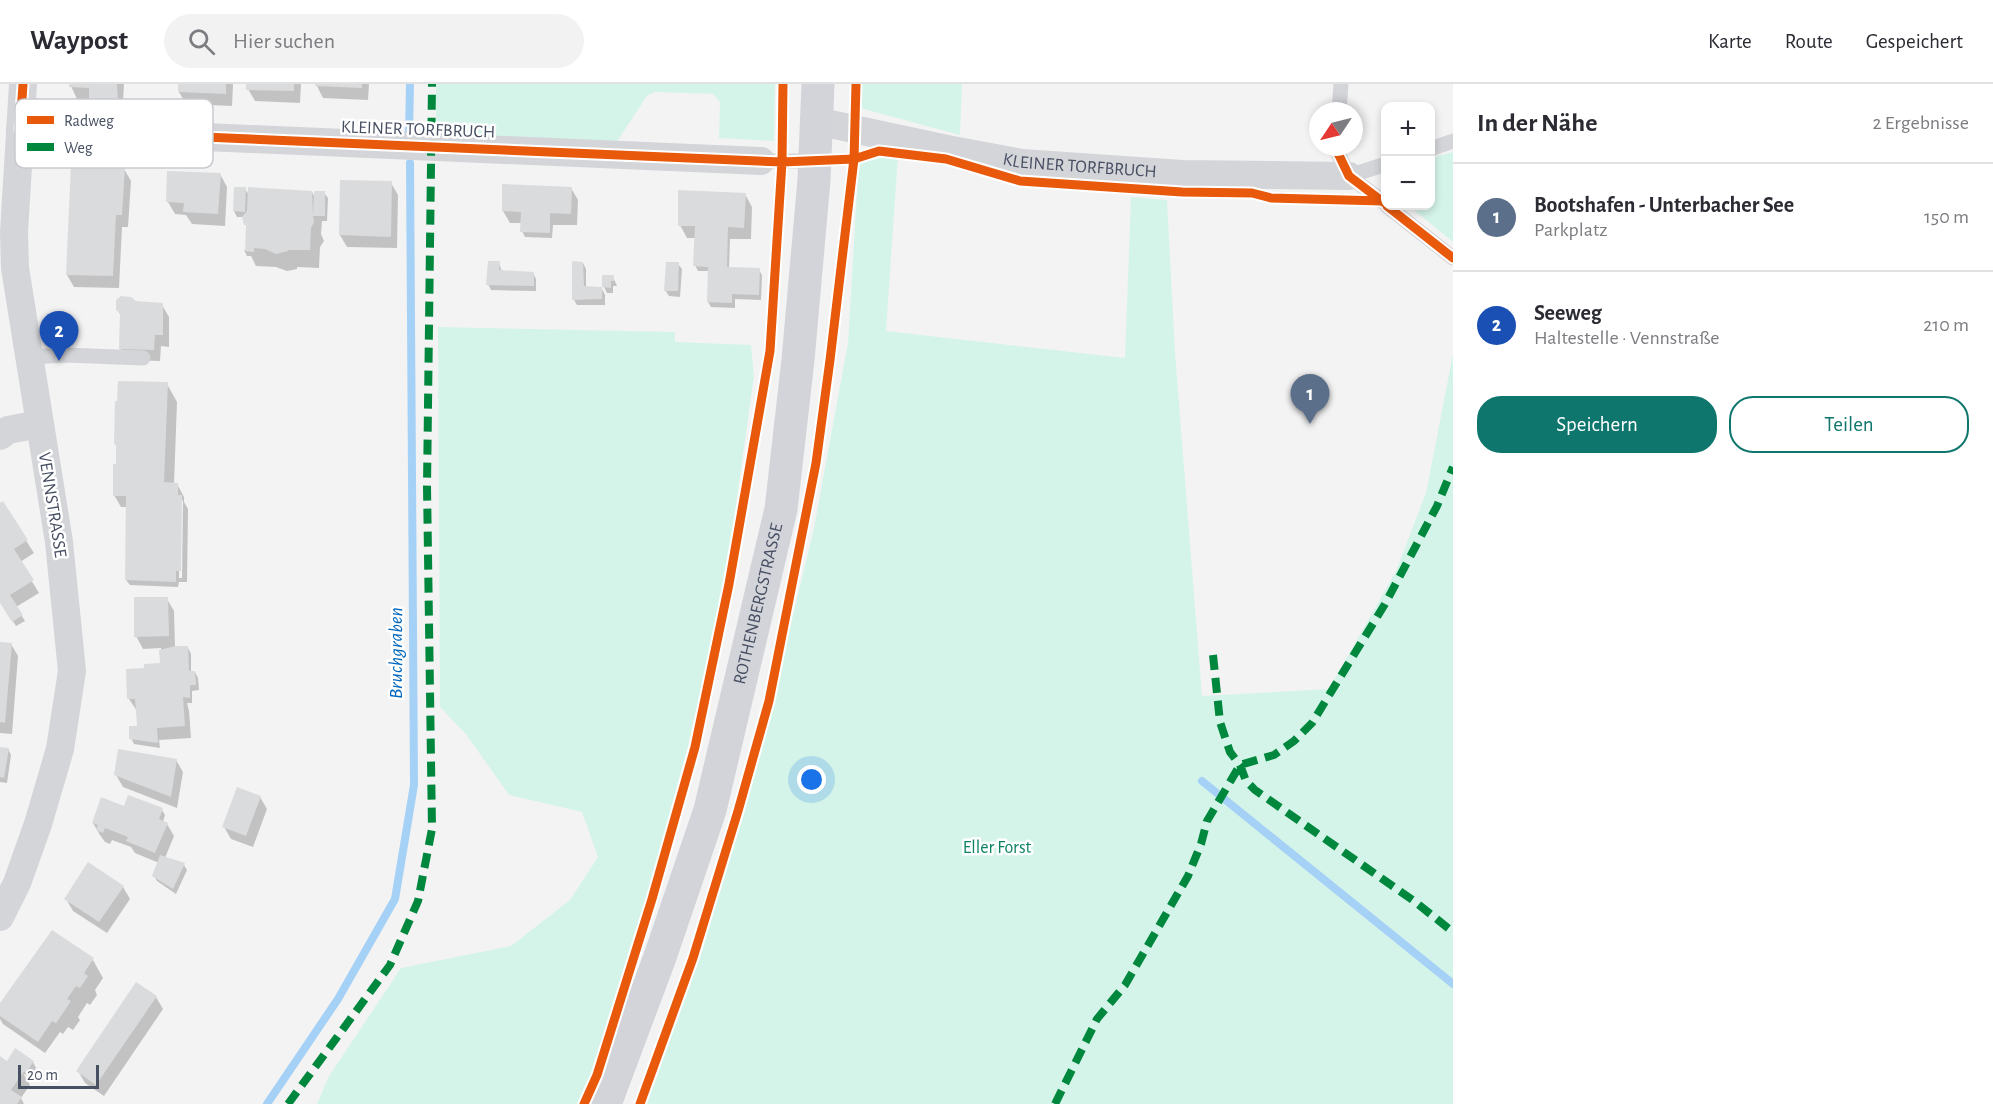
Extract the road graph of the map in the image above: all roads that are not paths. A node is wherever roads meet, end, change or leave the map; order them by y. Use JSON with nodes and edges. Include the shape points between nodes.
{"nodes":[{"id":1,"x":23,"y":84,"type":"edge"},
{"id":2,"x":818,"y":84,"type":"edge"},
{"id":3,"x":1341,"y":84,"type":"edge"},
{"id":4,"x":22,"y":99,"type":"edge"},
{"id":5,"x":1340,"y":102,"type":"edge"},
{"id":6,"x":816,"y":121,"type":"junction"},
{"id":7,"x":213,"y":137,"type":"edge"},
{"id":8,"x":1453,"y":141,"type":"edge"},
{"id":9,"x":1435,"y":148,"type":"edge"},
{"id":10,"x":1338,"y":156,"type":"edge"},
{"id":11,"x":761,"y":161,"type":"joint"},
{"id":12,"x":814,"y":161,"type":"junction"},
{"id":13,"x":1381,"y":166,"type":"edge"},
{"id":14,"x":18,"y":168,"type":"edge"},
{"id":15,"x":1349,"y":176,"type":"junction"},
{"id":16,"x":1381,"y":201,"type":"edge"},
{"id":17,"x":1392,"y":210,"type":"edge"},
{"id":18,"x":1453,"y":258,"type":"edge"},
{"id":19,"x":30,"y":357,"type":"junction"},
{"id":20,"x":143,"y":358,"type":"dead end"},
{"id":21,"x":39,"y":424,"type":"junction"},
{"id":22,"x":0,"y":436,"type":"edge"},
{"id":23,"x":0,"y":917,"type":"edge"},
{"id":24,"x":604,"y":1104,"type":"edge"}],
"edges":[{"from":1,"to":4,"type":"street","name":"VENNSTRASSE"},
{"from":2,"to":6,"type":"main road","name":"ROTHENBERGSTRASSE"},
{"from":3,"to":5,"type":"lane"},
{"from":6,"to":12,"type":"main road","name":"ROTHENBERGSTRASSE"},
{"from":6,"to":15,"type":"street","name":"KLEINER TORFBRUCH","via":[[1022,163],[1182,174]]},
{"from":7,"to":11,"type":"street","name":"KLEINER TORFBRUCH"},
{"from":8,"to":9,"type":"lane"},
{"from":10,"to":15,"type":"lane"},
{"from":11,"to":12,"type":"lane","name":"KLEINER TORFBRUCH"},
{"from":12,"to":24,"type":"main road","name":"ROTHENBERGSTRASSE","via":[[798,360],[778,520],[710,810]]},
{"from":13,"to":15,"type":"lane"},
{"from":14,"to":19,"type":"street","name":"VENNSTRASSE","via":[[15,268]]},
{"from":15,"to":16,"type":"lane"},
{"from":17,"to":18,"type":"lane"},
{"from":19,"to":20,"type":"lane"},
{"from":19,"to":21,"type":"street","name":"VENNSTRASSE"},
{"from":21,"to":22,"type":"street","via":[[8,430]]},
{"from":21,"to":23,"type":"street","name":"VENNSTRASSE","via":[[59,542],[72,671],[60,748],[38,824]]}]}
